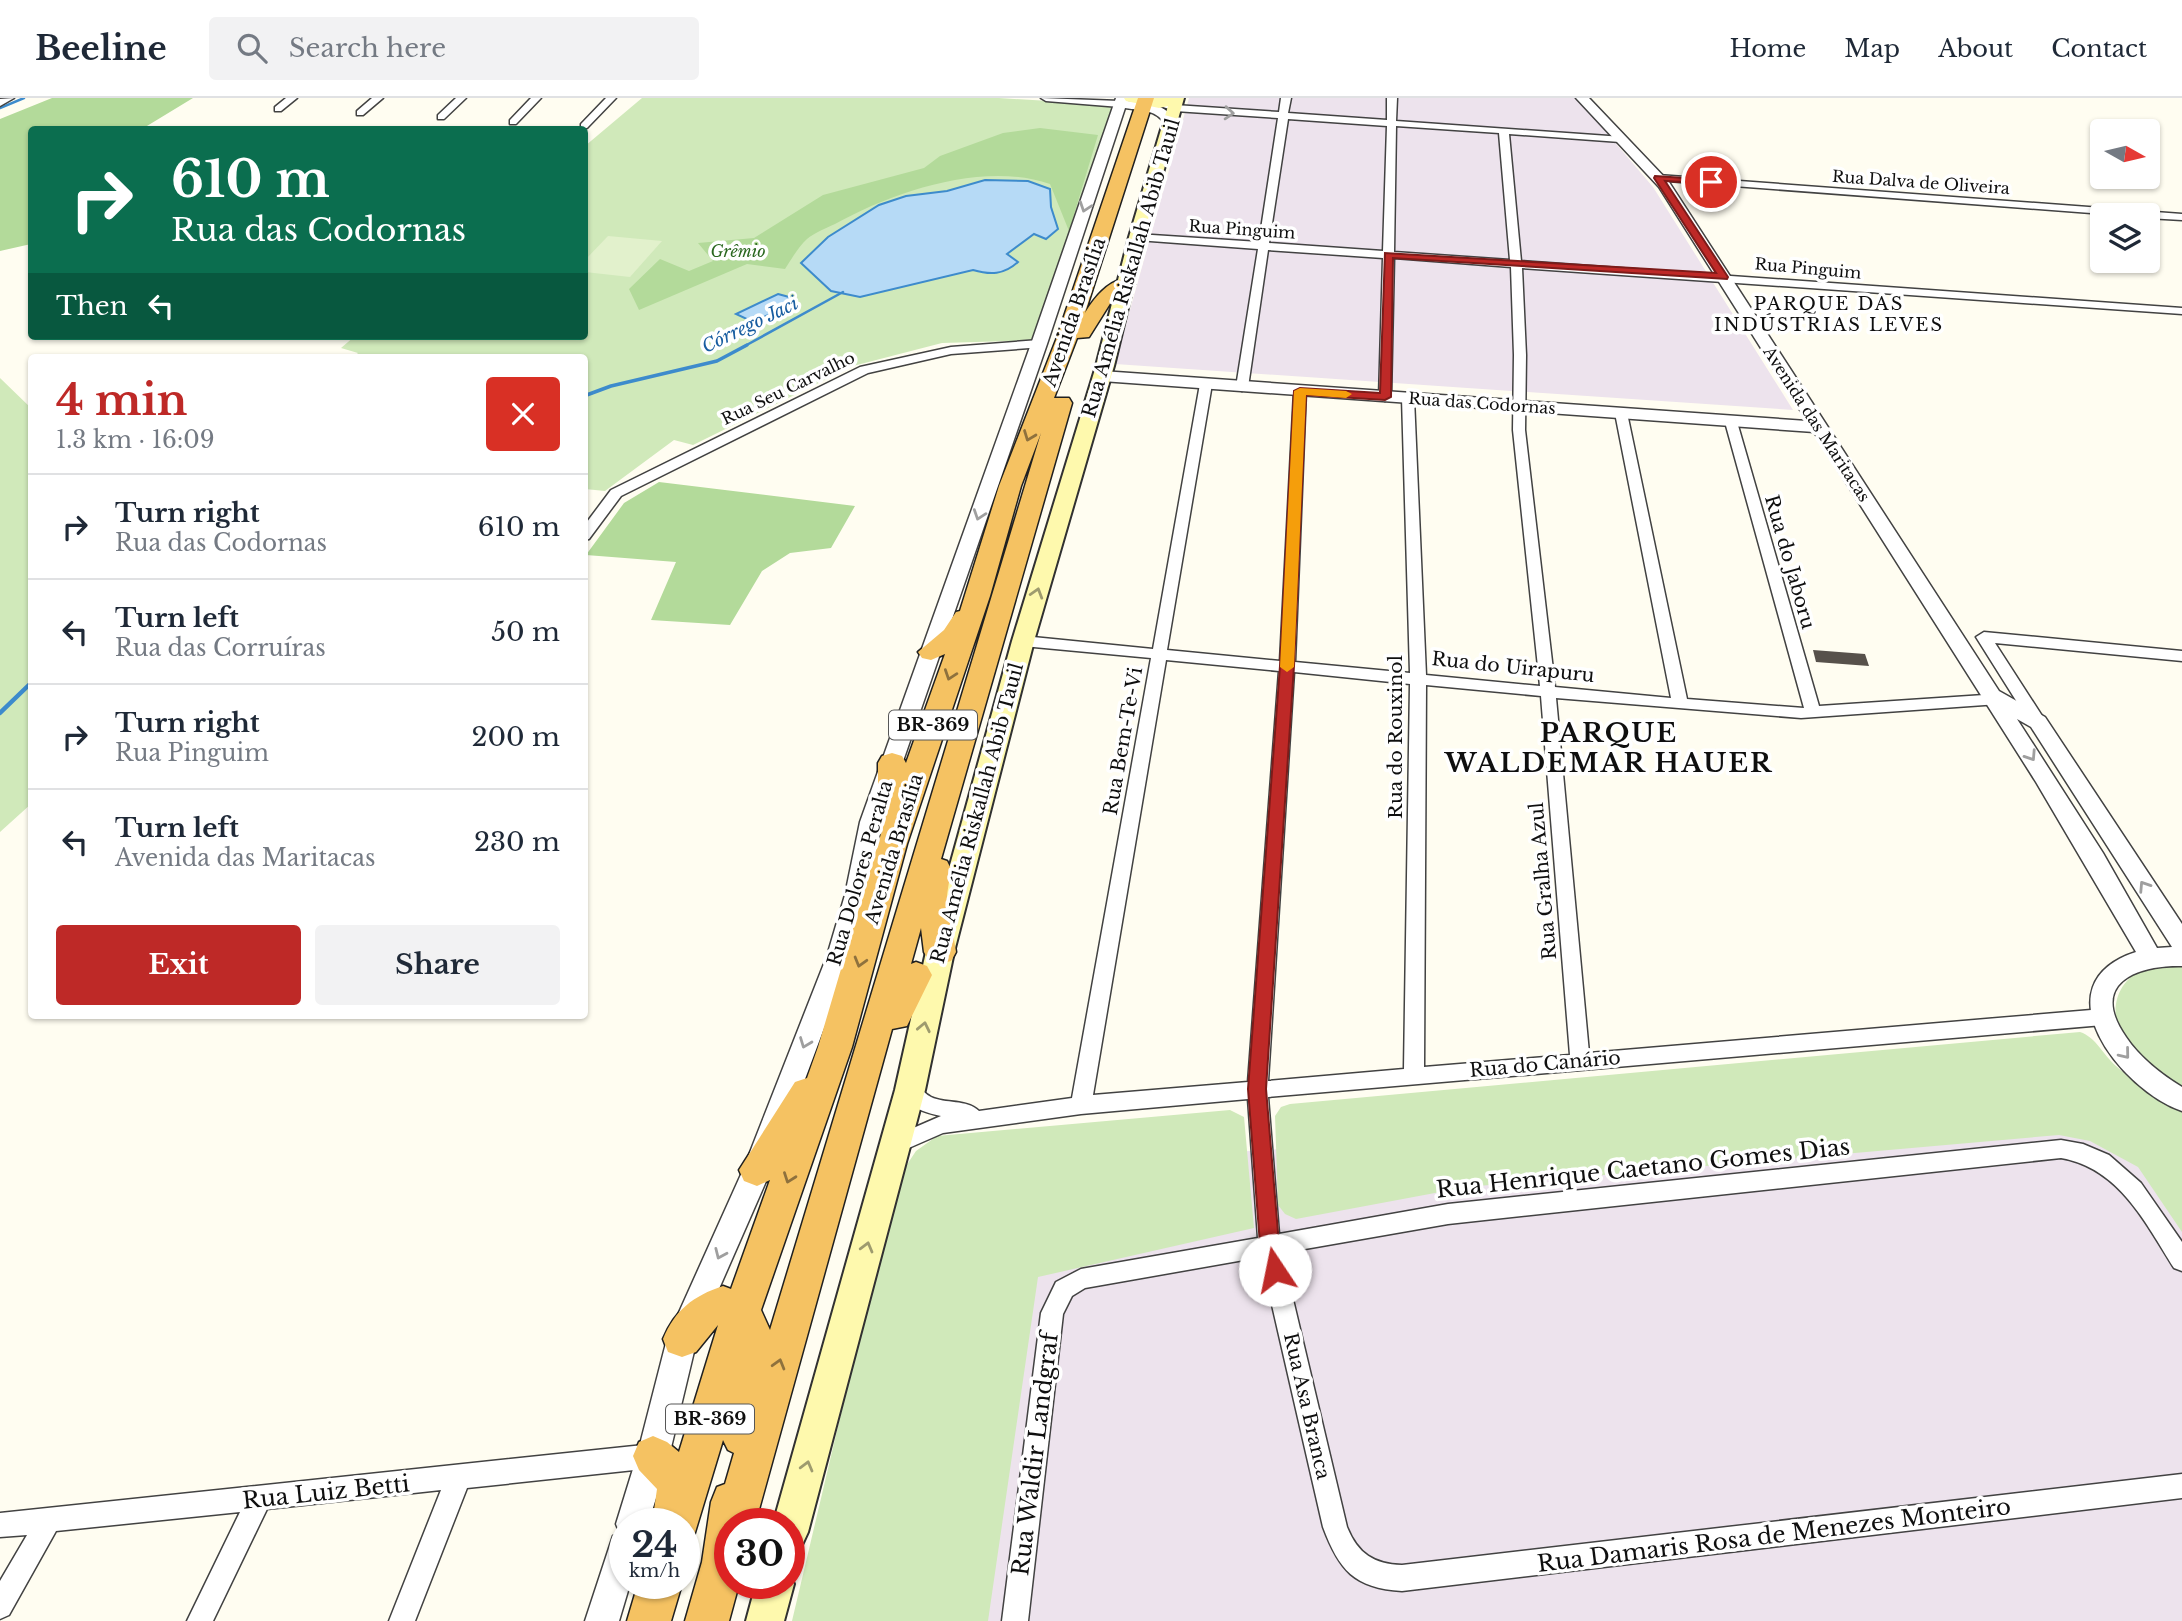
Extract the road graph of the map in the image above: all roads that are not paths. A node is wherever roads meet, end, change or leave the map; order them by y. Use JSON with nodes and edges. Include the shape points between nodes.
{"nodes":[{"id":1,"x":9,"y":98,"type":"edge"},
{"id":2,"x":292,"y":98,"type":"edge"},
{"id":3,"x":378,"y":98,"type":"edge"},
{"id":4,"x":461,"y":98,"type":"edge"},
{"id":5,"x":536,"y":98,"type":"edge"},
{"id":6,"x":611,"y":98,"type":"edge"},
{"id":7,"x":1046,"y":98,"type":"edge"},
{"id":8,"x":1286,"y":98,"type":"edge"},
{"id":9,"x":1392,"y":98,"type":"edge"},
{"id":10,"x":1582,"y":98,"type":"edge"},
{"id":11,"x":0,"y":103,"type":"edge"},
{"id":12,"x":1149,"y":104,"type":"edge"},
{"id":13,"x":278,"y":109,"type":"dead end"},
{"id":14,"x":360,"y":113,"type":"dead end"},
{"id":15,"x":441,"y":117,"type":"dead end"},
{"id":16,"x":1283,"y":117,"type":"junction"},
{"id":17,"x":513,"y":122,"type":"dead end"},
{"id":18,"x":1391,"y":123,"type":"junction"},
{"id":19,"x":584,"y":126,"type":"dead end"},
{"id":20,"x":1504,"y":131,"type":"junction"},
{"id":21,"x":1620,"y":139,"type":"junction"},
{"id":22,"x":1107,"y":143,"type":"junction"},
{"id":23,"x":1658,"y":178,"type":"junction"},
{"id":24,"x":1118,"y":184,"type":"junction"},
{"id":25,"x":2182,"y":217,"type":"edge"},
{"id":26,"x":1137,"y":237,"type":"junction"},
{"id":27,"x":1264,"y":246,"type":"junction"},
{"id":28,"x":1388,"y":255,"type":"junction"},
{"id":29,"x":1516,"y":263,"type":"junction"},
{"id":30,"x":1723,"y":277,"type":"junction"},
{"id":31,"x":1125,"y":284,"type":"junction"},
{"id":32,"x":2182,"y":311,"type":"edge"},
{"id":33,"x":1082,"y":333,"type":"junction"},
{"id":34,"x":1040,"y":344,"type":"junction"},
{"id":35,"x":1103,"y":371,"type":"junction"},
{"id":36,"x":1243,"y":382,"type":"junction"},
{"id":37,"x":1206,"y":384,"type":"junction"},
{"id":38,"x":1300,"y":391,"type":"junction"},
{"id":39,"x":1385,"y":392,"type":"junction"},
{"id":40,"x":1429,"y":395,"type":"junction"},
{"id":41,"x":1408,"y":398,"type":"junction"},
{"id":42,"x":1522,"y":402,"type":"junction"},
{"id":43,"x":1654,"y":412,"type":"junction"},
{"id":44,"x":1622,"y":414,"type":"junction"},
{"id":45,"x":1731,"y":422,"type":"junction"},
{"id":46,"x":1817,"y":424,"type":"junction"},
{"id":47,"x":588,"y":531,"type":"edge"},
{"id":48,"x":978,"y":596,"type":"junction"},
{"id":49,"x":1023,"y":640,"type":"junction"},
{"id":50,"x":931,"y":652,"type":"junction"},
{"id":51,"x":1159,"y":654,"type":"junction"},
{"id":52,"x":2182,"y":656,"type":"edge"},
{"id":53,"x":1287,"y":666,"type":"junction"},
{"id":54,"x":1418,"y":679,"type":"junction"},
{"id":55,"x":1548,"y":692,"type":"junction"},
{"id":56,"x":1995,"y":697,"type":"junction"},
{"id":57,"x":1680,"y":703,"type":"junction"},
{"id":58,"x":1813,"y":712,"type":"junction"},
{"id":59,"x":2038,"y":722,"type":"junction"},
{"id":60,"x":892,"y":763,"type":"junction"},
{"id":61,"x":948,"y":786,"type":"junction"},
{"id":62,"x":892,"y":844,"type":"junction"},
{"id":63,"x":2089,"y":849,"type":"junction"},
{"id":64,"x":2119,"y":849,"type":"junction"},
{"id":65,"x":884,"y":879,"type":"junction"},
{"id":66,"x":2182,"y":943,"type":"edge"},
{"id":67,"x":2150,"y":956,"type":"junction"},
{"id":68,"x":2182,"y":957,"type":"edge"},
{"id":69,"x":922,"y":967,"type":"junction"},
{"id":70,"x":2104,"y":1017,"type":"junction"},
{"id":71,"x":835,"y":1047,"type":"junction"},
{"id":72,"x":1580,"y":1061,"type":"junction"},
{"id":73,"x":1415,"y":1075,"type":"junction"},
{"id":74,"x":1257,"y":1089,"type":"junction"},
{"id":75,"x":910,"y":1090,"type":"junction"},
{"id":76,"x":2182,"y":1100,"type":"edge"},
{"id":77,"x":1081,"y":1105,"type":"junction"},
{"id":78,"x":988,"y":1116,"type":"junction"},
{"id":79,"x":895,"y":1145,"type":"junction"},
{"id":80,"x":757,"y":1170,"type":"junction"},
{"id":81,"x":1269,"y":1244,"type":"junction"},
{"id":82,"x":2182,"y":1261,"type":"edge"},
{"id":83,"x":1064,"y":1289,"type":"joint"},
{"id":84,"x":741,"y":1313,"type":"junction"},
{"id":85,"x":682,"y":1339,"type":"junction"},
{"id":86,"x":653,"y":1456,"type":"junction"},
{"id":87,"x":459,"y":1477,"type":"junction"},
{"id":88,"x":2182,"y":1486,"type":"edge"},
{"id":89,"x":259,"y":1499,"type":"junction"},
{"id":90,"x":637,"y":1508,"type":"edge"},
{"id":91,"x":675,"y":1508,"type":"edge"},
{"id":92,"x":683,"y":1508,"type":"edge"},
{"id":93,"x":734,"y":1508,"type":"edge"},
{"id":94,"x":738,"y":1508,"type":"edge"},
{"id":95,"x":796,"y":1508,"type":"edge"},
{"id":96,"x":48,"y":1522,"type":"junction"},
{"id":97,"x":0,"y":1525,"type":"edge"},
{"id":98,"x":1367,"y":1573,"type":"joint"},
{"id":99,"x":714,"y":1593,"type":"edge"},
{"id":100,"x":609,"y":1599,"type":"edge"},
{"id":101,"x":655,"y":1599,"type":"edge"},
{"id":102,"x":771,"y":1599,"type":"edge"},
{"id":103,"x":0,"y":1606,"type":"edge"},
{"id":104,"x":200,"y":1621,"type":"edge"},
{"id":105,"x":402,"y":1621,"type":"edge"},
{"id":106,"x":602,"y":1621,"type":"edge"},
{"id":107,"x":649,"y":1621,"type":"edge"},
{"id":108,"x":706,"y":1621,"type":"edge"},
{"id":109,"x":765,"y":1621,"type":"edge"},
{"id":110,"x":1015,"y":1621,"type":"edge"}],
"edges":[{"from":1,"to":11,"type":"street"},
{"from":2,"to":13,"type":"street"},
{"from":3,"to":14,"type":"street"},
{"from":4,"to":15,"type":"street"},
{"from":5,"to":17,"type":"street"},
{"from":6,"to":19,"type":"street"},
{"from":7,"to":12,"type":"street"},
{"from":8,"to":16,"type":"street"},
{"from":9,"to":18,"type":"street"},
{"from":10,"to":21,"type":"street","name":"Avenida das Maritacas"},
{"from":12,"to":16,"type":"street","one_way":true},
{"from":12,"to":22,"type":"street","name":"Rua Dolores Peralta"},
{"from":12,"to":24,"type":"highway","name":"Avenida Brasília","number":"BR-369"},
{"from":12,"to":26,"type":"main road","name":"Rua Amélia Riskallah Abib Tauil"},
{"from":12,"to":33,"type":"highway","name":"Avenida Brasília","number":"BR-369"},
{"from":16,"to":18,"type":"street"},
{"from":16,"to":27,"type":"street"},
{"from":18,"to":20,"type":"street"},
{"from":18,"to":28,"type":"street"},
{"from":20,"to":21,"type":"street"},
{"from":20,"to":29,"type":"street","name":"Rua Gralha Azul"},
{"from":21,"to":23,"type":"street","name":"Avenida das Maritacas"},
{"from":22,"to":24,"type":"highway","via":[[1117,159]]},
{"from":22,"to":34,"type":"street","name":"Rua Dolores Peralta","one_way":true},
{"from":23,"to":25,"type":"street","name":"Rua Dalva de Oliveira"},
{"from":23,"to":30,"type":"street","name":"Avenida das Maritacas"},
{"from":24,"to":48,"type":"highway","name":"Avenida Brasília","number":"BR-369","one_way":true,"via":[[1066,340],[1010,486]]},
{"from":26,"to":27,"type":"street","name":"Rua Pinguim"},
{"from":26,"to":31,"type":"main road","name":"Rua Amélia Riskallah Abib Tauil"},
{"from":27,"to":28,"type":"street","name":"Rua Pinguim"},
{"from":27,"to":36,"type":"street"},
{"from":28,"to":29,"type":"street","name":"Rua Pinguim"},
{"from":28,"to":39,"type":"street"},
{"from":29,"to":30,"type":"street","name":"Rua Pinguim"},
{"from":29,"to":42,"type":"street","name":"Rua Gralha Azul"},
{"from":30,"to":32,"type":"street","name":"Rua Pinguim"},
{"from":30,"to":46,"type":"street","name":"Avenida das Maritacas"},
{"from":31,"to":33,"type":"highway","via":[[1104,298]]},
{"from":31,"to":35,"type":"main road","name":"Rua Amélia Riskallah Abib Tauil"},
{"from":33,"to":61,"type":"highway","name":"Avenida Brasília","number":"BR-369"},
{"from":34,"to":47,"type":"street","name":"Rua Seu Carvalho","via":[[908,357],[864,370],[616,493]]},
{"from":34,"to":50,"type":"street","name":"Rua Dolores Peralta","one_way":true},
{"from":35,"to":36,"type":"street","name":"Rua das Codornas"},
{"from":35,"to":37,"type":"street","name":"Rua das Codornas"},
{"from":49,"to":35,"type":"main road","name":"Rua Amélia Riskallah Abib Tauil","one_way":true},
{"from":36,"to":37,"type":"street","name":"Rua das Codornas"},
{"from":36,"to":38,"type":"street","name":"Rua das Codornas"},
{"from":36,"to":39,"type":"street","name":"Rua das Codornas"},
{"from":37,"to":51,"type":"street","name":"Rua Bem-Te-Vi"},
{"from":38,"to":39,"type":"street","name":"Rua das Codornas"},
{"from":38,"to":53,"type":"street","name":"Rua Asa Branca"},
{"from":39,"to":40,"type":"street","name":"Rua das Codornas"},
{"from":39,"to":41,"type":"street","name":"Rua das Codornas"},
{"from":40,"to":41,"type":"street","name":"Rua das Codornas"},
{"from":40,"to":42,"type":"street","name":"Rua das Codornas"},
{"from":41,"to":54,"type":"street","name":"Rua do Rouxinol"},
{"from":42,"to":43,"type":"street","name":"Rua das Codornas"},
{"from":42,"to":44,"type":"street","name":"Rua das Codornas"},
{"from":42,"to":55,"type":"street","name":"Rua Gralha Azul","via":[[1519,430]]},
{"from":43,"to":44,"type":"street","name":"Rua das Codornas"},
{"from":43,"to":45,"type":"street","name":"Rua das Codornas"},
{"from":43,"to":46,"type":"street","name":"Rua das Codornas"},
{"from":44,"to":57,"type":"street"},
{"from":45,"to":46,"type":"street","name":"Rua das Codornas"},
{"from":45,"to":58,"type":"street","name":"Rua do Jaboru"},
{"from":46,"to":56,"type":"street","name":"Avenida das Maritacas"},
{"from":48,"to":50,"type":"highway","via":[[958,631]]},
{"from":48,"to":62,"type":"highway","name":"Avenida Brasília","number":"BR-369","one_way":true},
{"from":49,"to":51,"type":"street","name":"Rua do Uirapuru"},
{"from":49,"to":69,"type":"main road","name":"Rua Amélia Riskallah Abib Tauil"},
{"from":50,"to":60,"type":"street","name":"Rua Dolores Peralta"},
{"from":51,"to":53,"type":"street","name":"Rua do Uirapuru"},
{"from":51,"to":77,"type":"street","name":"Rua Bem-Te-Vi"},
{"from":52,"to":59,"type":"street","name":"Avenida das Maritacas","via":[[1984,637]]},
{"from":53,"to":54,"type":"street","name":"Rua do Uirapuru"},
{"from":53,"to":74,"type":"street","name":"Rua Asa Branca"},
{"from":54,"to":55,"type":"street","name":"Rua do Uirapuru"},
{"from":54,"to":73,"type":"street","name":"Rua do Rouxinol"},
{"from":55,"to":57,"type":"street","name":"Rua do Uirapuru"},
{"from":55,"to":72,"type":"street","name":"Rua Gralha Azul"},
{"from":56,"to":58,"type":"street","name":"Rua do Uirapuru"},
{"from":56,"to":59,"type":"street","name":"Avenida das Maritacas"},
{"from":56,"to":63,"type":"street","name":"Avenida das Maritacas","one_way":true},
{"from":57,"to":58,"type":"street","name":"Rua do Uirapuru"},
{"from":59,"to":64,"type":"street","name":"Avenida das Maritacas"},
{"from":60,"to":62,"type":"highway"},
{"from":60,"to":80,"type":"street","name":"Rua Dolores Peralta","one_way":true,"via":[[871,822],[839,956]]},
{"from":61,"to":69,"type":"highway","name":"Avenida Brasília","number":"BR-369"},
{"from":61,"to":69,"type":"highway"},
{"from":62,"to":65,"type":"highway","name":"Avenida Brasília","number":"BR-369"},
{"from":63,"to":64,"type":"street"},
{"from":63,"to":67,"type":"street","name":"Avenida das Maritacas"},
{"from":66,"to":64,"type":"street","name":"Avenida das Maritacas","one_way":true},
{"from":65,"to":69,"type":"highway","via":[[885,955]]},
{"from":65,"to":71,"type":"highway","name":"Avenida Brasília","number":"BR-369","one_way":true},
{"from":67,"to":68,"type":"street"},
{"from":67,"to":70,"type":"street","via":[[2114,972],[2103,991]]},
{"from":75,"to":69,"type":"main road","name":"Rua Amélia Riskallah Abib Tauil","one_way":true},
{"from":94,"to":69,"type":"highway","name":"Avenida Brasília","number":"BR-369","one_way":true,"via":[[852,1109]]},
{"from":70,"to":72,"type":"street","name":"Rua do Canário"},
{"from":70,"to":76,"type":"street","one_way":true,"via":[[2125,1056]]},
{"from":71,"to":80,"type":"highway"},
{"from":71,"to":84,"type":"highway","name":"Avenida Brasília","number":"BR-369","one_way":true},
{"from":72,"to":73,"type":"street","name":"Rua do Canário"},
{"from":73,"to":74,"type":"street","name":"Rua do Canário"},
{"from":74,"to":77,"type":"street","name":"Rua do Canário"},
{"from":74,"to":81,"type":"street","name":"Rua Asa Branca"},
{"from":75,"to":78,"type":"street","via":[[924,1104],[936,1108]]},
{"from":75,"to":79,"type":"main road","name":"Rua Amélia Riskallah Abib Tauil"},
{"from":77,"to":78,"type":"street","name":"Rua do Canário"},
{"from":78,"to":79,"type":"street","via":[[941,1125]]},
{"from":95,"to":79,"type":"main road","name":"Rua Amélia Riskallah Abib Tauil","one_way":true},
{"from":80,"to":85,"type":"street","name":"Rua Dolores Peralta","one_way":true},
{"from":81,"to":82,"type":"street","name":"Rua Henrique Caetano Gomes Dias","via":[[1448,1214],[2061,1150],[2080,1151],[2110,1165],[2132,1188]]},
{"from":81,"to":83,"type":"street","name":"Rua Henrique Caetano Gomes Dias","via":[[1081,1279]]},
{"from":81,"to":98,"type":"street","name":"Rua Asa Branca","via":[[1335,1527],[1347,1556]]},
{"from":83,"to":110,"type":"street","name":"Rua Waldir Landgraf","via":[[1052,1313]]},
{"from":84,"to":85,"type":"highway","via":[[723,1304],[706,1308]]},
{"from":84,"to":92,"type":"highway","name":"Avenida Brasília","number":"BR-369"},
{"from":84,"to":93,"type":"highway","via":[[752,1332],[755,1352]]},
{"from":85,"to":86,"type":"street","name":"Rua Dolores Peralta"},
{"from":86,"to":87,"type":"street","name":"Rua Luiz Betti"},
{"from":86,"to":90,"type":"street","name":"Rua Dolores Peralta"},
{"from":86,"to":91,"type":"highway","via":[[677,1477],[680,1485]]},
{"from":87,"to":89,"type":"street","name":"Rua Luiz Betti"},
{"from":87,"to":105,"type":"street"},
{"from":88,"to":98,"type":"street","name":"Rua Damaris Rosa de Menezes Monteiro","via":[[1402,1577]]},
{"from":89,"to":96,"type":"street","name":"Rua Luiz Betti"},
{"from":89,"to":104,"type":"street"},
{"from":96,"to":97,"type":"street","name":"Rua Luiz Betti"},
{"from":96,"to":103,"type":"street"},
{"from":99,"to":108,"type":"highway","name":"Avenida Brasília","number":"BR-369"},
{"from":100,"to":106,"type":"street"},
{"from":101,"to":107,"type":"highway"},
{"from":102,"to":109,"type":"main road"}]}
